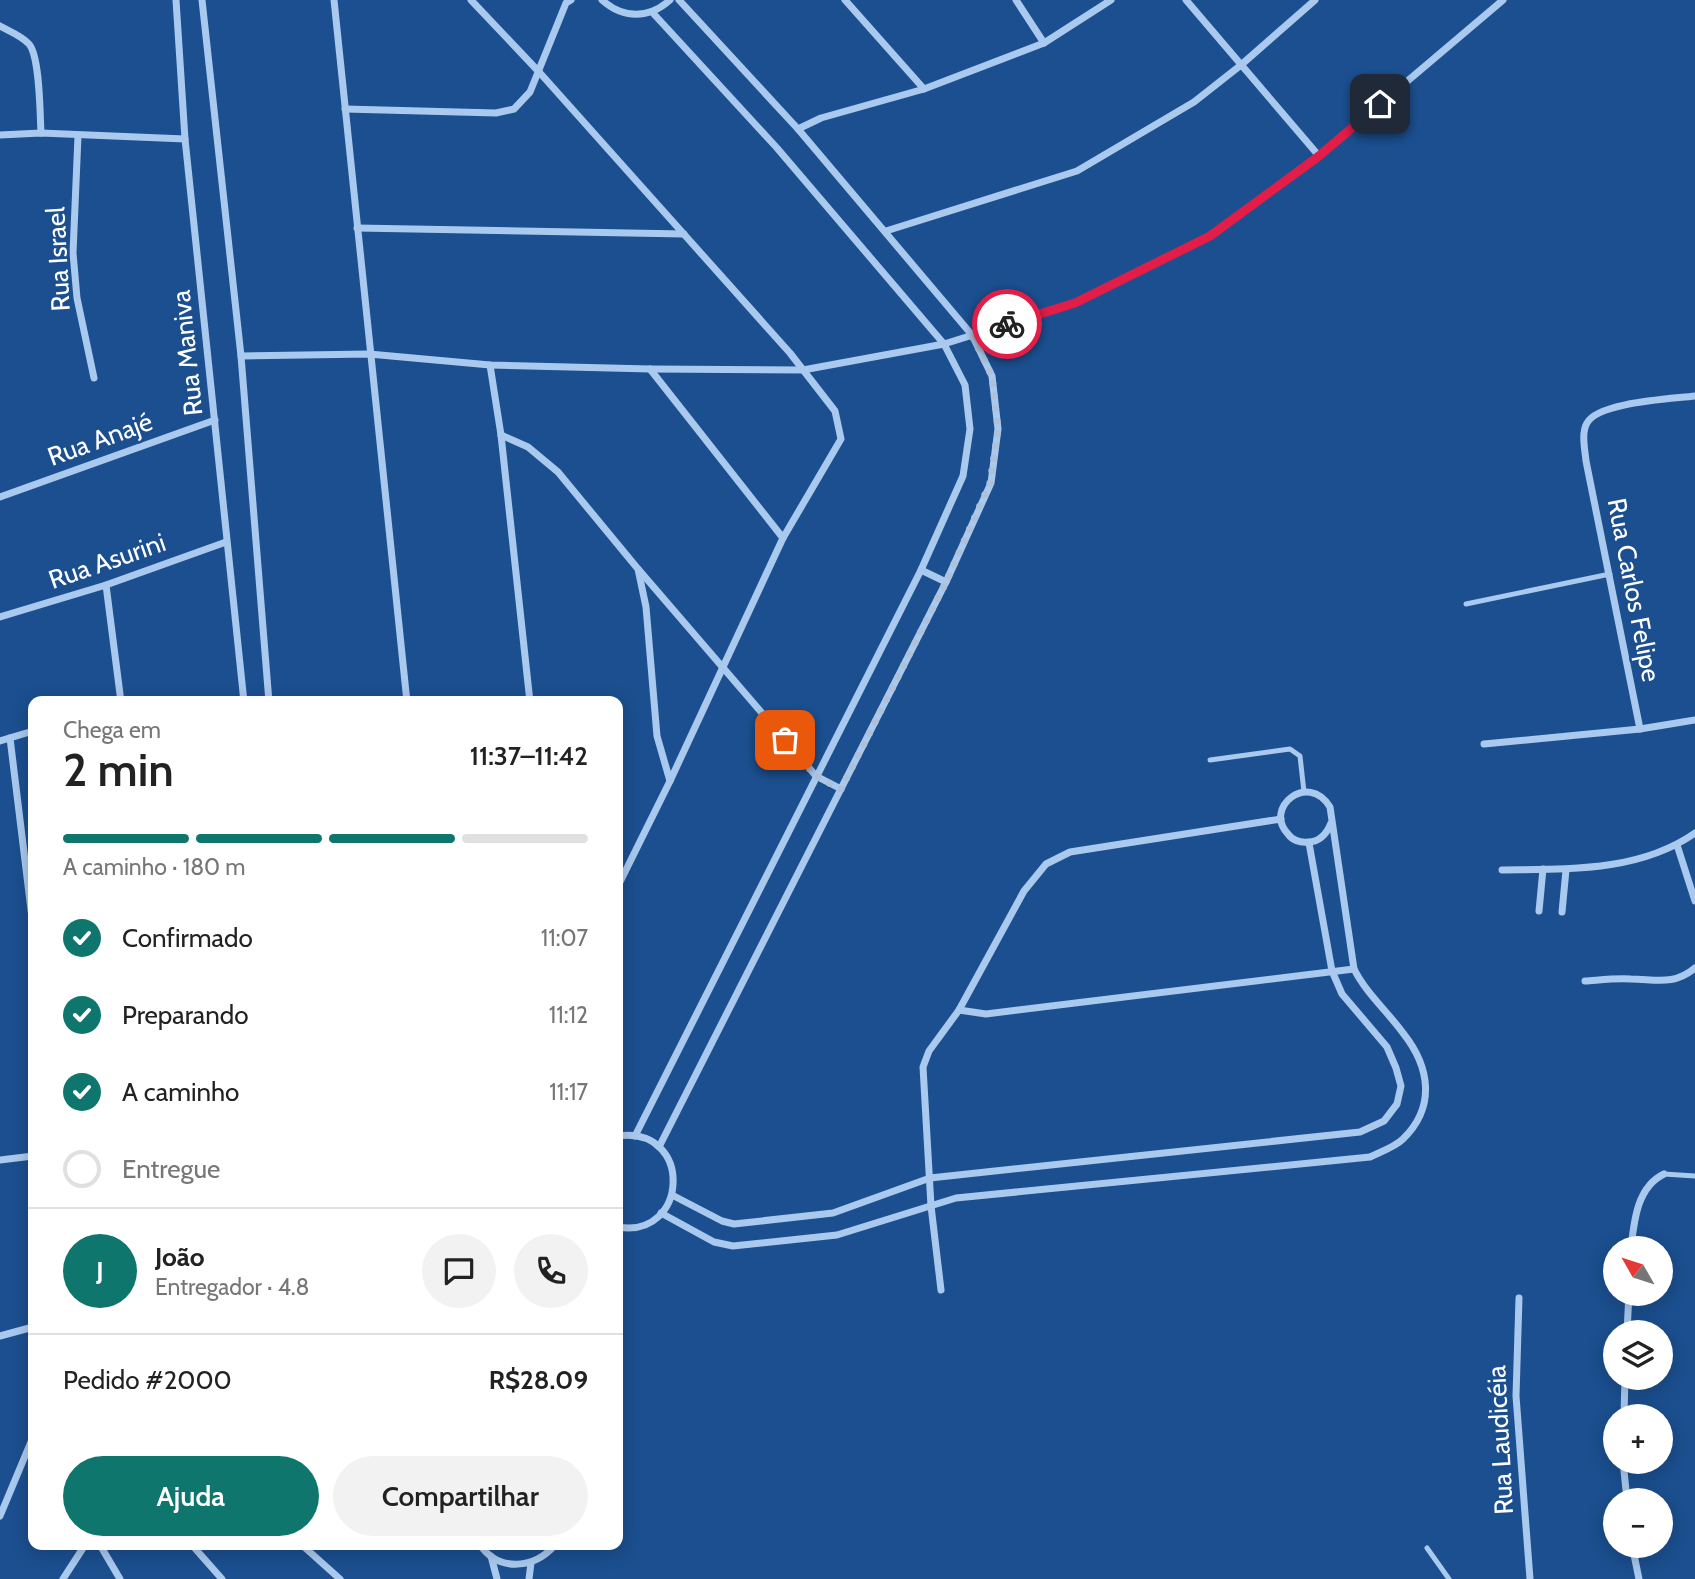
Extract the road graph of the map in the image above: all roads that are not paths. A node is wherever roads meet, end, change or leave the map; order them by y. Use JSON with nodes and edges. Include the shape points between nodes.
{"nodes":[{"id":1,"x":176,"y":0,"type":"edge"},
{"id":2,"x":202,"y":0,"type":"edge"},
{"id":3,"x":334,"y":0,"type":"edge"},
{"id":4,"x":471,"y":0,"type":"edge"},
{"id":5,"x":571,"y":0,"type":"edge"},
{"id":6,"x":602,"y":0,"type":"edge"},
{"id":7,"x":670,"y":0,"type":"edge"},
{"id":8,"x":679,"y":0,"type":"edge"},
{"id":9,"x":845,"y":0,"type":"edge"},
{"id":10,"x":1016,"y":0,"type":"edge"},
{"id":11,"x":1111,"y":0,"type":"edge"},
{"id":12,"x":1186,"y":0,"type":"edge"},
{"id":13,"x":1315,"y":0,"type":"edge"},
{"id":14,"x":1503,"y":0,"type":"edge"},
{"id":15,"x":652,"y":12,"type":"junction"},
{"id":16,"x":0,"y":26,"type":"edge"},
{"id":17,"x":1044,"y":43,"type":"junction"},
{"id":18,"x":1241,"y":65,"type":"junction"},
{"id":19,"x":540,"y":73,"type":"junction"},
{"id":20,"x":924,"y":89,"type":"junction"},
{"id":21,"x":345,"y":109,"type":"junction"},
{"id":22,"x":798,"y":130,"type":"junction"},
{"id":23,"x":41,"y":133,"type":"junction"},
{"id":24,"x":0,"y":135,"type":"edge"},
{"id":25,"x":78,"y":136,"type":"junction"},
{"id":26,"x":185,"y":139,"type":"junction"},
{"id":27,"x":1319,"y":156,"type":"junction"},
{"id":28,"x":357,"y":228,"type":"junction"},
{"id":29,"x":886,"y":230,"type":"junction"},
{"id":30,"x":684,"y":234,"type":"junction"},
{"id":31,"x":972,"y":335,"type":"junction"},
{"id":32,"x":944,"y":344,"type":"junction"},
{"id":33,"x":369,"y":354,"type":"junction"},
{"id":34,"x":242,"y":356,"type":"junction"},
{"id":35,"x":490,"y":365,"type":"junction"},
{"id":36,"x":650,"y":369,"type":"junction"},
{"id":37,"x":803,"y":370,"type":"junction"},
{"id":38,"x":94,"y":378,"type":"dead end"},
{"id":39,"x":1695,"y":396,"type":"edge"},
{"id":40,"x":215,"y":420,"type":"junction"},
{"id":41,"x":501,"y":435,"type":"junction"},
{"id":42,"x":0,"y":497,"type":"edge"},
{"id":43,"x":783,"y":538,"type":"junction"},
{"id":44,"x":226,"y":542,"type":"junction"},
{"id":45,"x":638,"y":569,"type":"junction"},
{"id":46,"x":921,"y":570,"type":"junction"},
{"id":47,"x":1611,"y":574,"type":"junction"},
{"id":48,"x":946,"y":582,"type":"junction"},
{"id":49,"x":106,"y":585,"type":"junction"},
{"id":50,"x":1466,"y":604,"type":"dead end"},
{"id":51,"x":0,"y":617,"type":"edge"},
{"id":52,"x":722,"y":668,"type":"junction"},
{"id":53,"x":120,"y":696,"type":"edge"},
{"id":54,"x":243,"y":696,"type":"edge"},
{"id":55,"x":269,"y":696,"type":"edge"},
{"id":56,"x":406,"y":696,"type":"edge"},
{"id":57,"x":529,"y":696,"type":"edge"},
{"id":58,"x":1695,"y":720,"type":"edge"},
{"id":59,"x":1640,"y":729,"type":"junction"},
{"id":60,"x":28,"y":733,"type":"edge"},
{"id":61,"x":10,"y":738,"type":"junction"},
{"id":62,"x":0,"y":741,"type":"edge"},
{"id":63,"x":1484,"y":744,"type":"dead end"},
{"id":64,"x":1210,"y":760,"type":"dead end"},
{"id":65,"x":816,"y":776,"type":"junction"},
{"id":66,"x":670,"y":781,"type":"junction"},
{"id":67,"x":841,"y":789,"type":"junction"},
{"id":68,"x":1304,"y":792,"type":"junction"},
{"id":69,"x":1281,"y":819,"type":"junction"},
{"id":70,"x":1331,"y":823,"type":"junction"},
{"id":71,"x":1695,"y":833,"type":"edge"},
{"id":72,"x":1309,"y":842,"type":"junction"},
{"id":73,"x":1677,"y":845,"type":"junction"},
{"id":74,"x":1544,"y":869,"type":"junction"},
{"id":75,"x":1503,"y":870,"type":"dead end"},
{"id":76,"x":1566,"y":870,"type":"junction"},
{"id":77,"x":623,"y":876,"type":"edge"},
{"id":78,"x":28,"y":885,"type":"edge"},
{"id":79,"x":1695,"y":901,"type":"edge"},
{"id":80,"x":1539,"y":911,"type":"dead end"},
{"id":81,"x":1562,"y":912,"type":"dead end"},
{"id":82,"x":1695,"y":968,"type":"edge"},
{"id":83,"x":1354,"y":969,"type":"junction"},
{"id":84,"x":1332,"y":971,"type":"junction"},
{"id":85,"x":1585,"y":981,"type":"dead end"},
{"id":86,"x":959,"y":1010,"type":"junction"},
{"id":87,"x":623,"y":1136,"type":"edge"},
{"id":88,"x":635,"y":1136,"type":"junction"},
{"id":89,"x":659,"y":1147,"type":"junction"},
{"id":90,"x":28,"y":1157,"type":"edge"},
{"id":91,"x":0,"y":1160,"type":"edge"},
{"id":92,"x":1664,"y":1174,"type":"joint"},
{"id":93,"x":1695,"y":1176,"type":"edge"},
{"id":94,"x":930,"y":1178,"type":"junction"},
{"id":95,"x":672,"y":1195,"type":"junction"},
{"id":96,"x":931,"y":1206,"type":"junction"},
{"id":97,"x":662,"y":1213,"type":"junction"},
{"id":98,"x":623,"y":1227,"type":"edge"},
{"id":99,"x":1634,"y":1236,"type":"edge"},
{"id":100,"x":941,"y":1290,"type":"dead end"},
{"id":101,"x":1519,"y":1298,"type":"dead end"},
{"id":102,"x":28,"y":1328,"type":"edge"},
{"id":103,"x":0,"y":1336,"type":"edge"},
{"id":104,"x":28,"y":1449,"type":"edge"},
{"id":105,"x":0,"y":1516,"type":"edge"},
{"id":106,"x":1427,"y":1548,"type":"dead end"},
{"id":107,"x":82,"y":1550,"type":"edge"},
{"id":108,"x":103,"y":1550,"type":"edge"},
{"id":109,"x":196,"y":1550,"type":"edge"},
{"id":110,"x":308,"y":1550,"type":"edge"},
{"id":111,"x":485,"y":1550,"type":"edge"},
{"id":112,"x":551,"y":1550,"type":"edge"},
{"id":113,"x":491,"y":1556,"type":"junction"},
{"id":114,"x":1635,"y":1558,"type":"edge"},
{"id":115,"x":531,"y":1563,"type":"junction"},
{"id":116,"x":63,"y":1579,"type":"edge"},
{"id":117,"x":120,"y":1579,"type":"edge"},
{"id":118,"x":222,"y":1579,"type":"edge"},
{"id":119,"x":340,"y":1579,"type":"edge"},
{"id":120,"x":497,"y":1579,"type":"edge"},
{"id":121,"x":529,"y":1579,"type":"edge"},
{"id":122,"x":1449,"y":1579,"type":"edge"},
{"id":123,"x":1530,"y":1579,"type":"edge"},
{"id":124,"x":1639,"y":1579,"type":"edge"}],
"edges":[{"from":1,"to":26,"type":"street","name":"Rua Maniva"},
{"from":2,"to":34,"type":"street"},
{"from":3,"to":21,"type":"street"},
{"from":4,"to":19,"type":"street"},
{"from":5,"to":19,"type":"street"},
{"from":6,"to":15,"type":"street","via":[[621,13]]},
{"from":7,"to":15,"type":"street"},
{"from":8,"to":22,"type":"street"},
{"from":9,"to":20,"type":"street"},
{"from":10,"to":17,"type":"street"},
{"from":11,"to":17,"type":"street"},
{"from":12,"to":18,"type":"street"},
{"from":13,"to":18,"type":"street"},
{"from":14,"to":27,"type":"street"},
{"from":15,"to":32,"type":"street","via":[[777,148]]},
{"from":16,"to":23,"type":"street","via":[[33,49]]},
{"from":17,"to":20,"type":"street"},
{"from":18,"to":27,"type":"street"},
{"from":18,"to":29,"type":"street","via":[[1194,102],[1077,171]]},
{"from":19,"to":21,"type":"street","via":[[514,109],[496,113]]},
{"from":19,"to":30,"type":"street"},
{"from":20,"to":22,"type":"street","via":[[821,118]]},
{"from":21,"to":28,"type":"street"},
{"from":22,"to":29,"type":"street"},
{"from":23,"to":24,"type":"street"},
{"from":23,"to":25,"type":"street"},
{"from":25,"to":26,"type":"street"},
{"from":25,"to":38,"type":"street","name":"Rua Israel","via":[[73,253],[77,298]]},
{"from":26,"to":40,"type":"street","name":"Rua Maniva"},
{"from":27,"to":31,"type":"street","via":[[1210,236],[1075,303]]},
{"from":28,"to":30,"type":"street"},
{"from":28,"to":33,"type":"street"},
{"from":29,"to":31,"type":"street"},
{"from":30,"to":37,"type":"street"},
{"from":31,"to":32,"type":"street"},
{"from":31,"to":48,"type":"street","via":[[992,376],[998,429],[990,483]]},
{"from":32,"to":37,"type":"street"},
{"from":32,"to":46,"type":"street","via":[[965,385],[970,429],[964,476]]},
{"from":33,"to":34,"type":"street"},
{"from":33,"to":35,"type":"street"},
{"from":33,"to":56,"type":"street"},
{"from":34,"to":55,"type":"street"},
{"from":35,"to":36,"type":"street"},
{"from":35,"to":41,"type":"street"},
{"from":36,"to":37,"type":"street"},
{"from":36,"to":43,"type":"street"},
{"from":37,"to":43,"type":"street","via":[[835,411],[841,439]]},
{"from":39,"to":47,"type":"street","name":"Rua Carlos Felipe","via":[[1610,408],[1587,423],[1586,461]]},
{"from":40,"to":42,"type":"street","name":"Rua Anajé"},
{"from":40,"to":44,"type":"street","name":"Rua Maniva"},
{"from":41,"to":45,"type":"street","via":[[528,447],[558,472]]},
{"from":41,"to":57,"type":"street"},
{"from":43,"to":52,"type":"street"},
{"from":44,"to":49,"type":"street","name":"Rua Asurini"},
{"from":44,"to":54,"type":"street","name":"Rua Maniva"},
{"from":45,"to":52,"type":"street"},
{"from":45,"to":66,"type":"street","via":[[646,607],[656,736]]},
{"from":46,"to":48,"type":"street"},
{"from":46,"to":65,"type":"street"},
{"from":47,"to":50,"type":"lane"},
{"from":47,"to":59,"type":"street","name":"Rua Carlos Felipe"},
{"from":48,"to":67,"type":"street"},
{"from":49,"to":51,"type":"street","name":"Rua Asurini"},
{"from":49,"to":53,"type":"street"},
{"from":52,"to":65,"type":"street"},
{"from":52,"to":66,"type":"street"},
{"from":58,"to":59,"type":"street"},
{"from":59,"to":63,"type":"street"},
{"from":60,"to":61,"type":"street"},
{"from":61,"to":62,"type":"street"},
{"from":61,"to":78,"type":"street"},
{"from":64,"to":68,"type":"lane","via":[[1290,749],[1300,757]]},
{"from":65,"to":67,"type":"street"},
{"from":65,"to":88,"type":"street"},
{"from":66,"to":77,"type":"street"},
{"from":67,"to":89,"type":"street"},
{"from":68,"to":69,"type":"street","via":[[1284,804]]},
{"from":68,"to":70,"type":"street","via":[[1326,800]]},
{"from":69,"to":72,"type":"street","via":[[1287,834]]},
{"from":69,"to":86,"type":"street","via":[[1070,852],[1046,864],[1024,891]]},
{"from":70,"to":72,"type":"street","via":[[1323,836]]},
{"from":70,"to":83,"type":"street"},
{"from":71,"to":73,"type":"street"},
{"from":72,"to":84,"type":"street"},
{"from":73,"to":76,"type":"street","via":[[1634,861]]},
{"from":73,"to":79,"type":"street"},
{"from":74,"to":75,"type":"street"},
{"from":74,"to":76,"type":"street"},
{"from":74,"to":80,"type":"street"},
{"from":76,"to":81,"type":"street"},
{"from":82,"to":85,"type":"street","via":[[1664,982],[1632,978]]},
{"from":83,"to":84,"type":"street"},
{"from":83,"to":96,"type":"street","via":[[1421,1063],[1427,1089],[1422,1117],[1401,1141],[1370,1157],[956,1198]]},
{"from":84,"to":86,"type":"street","via":[[986,1014]]},
{"from":84,"to":94,"type":"street","via":[[1342,994],[1387,1048],[1396,1068],[1401,1086],[1397,1104],[1384,1121],[1360,1132]]},
{"from":86,"to":94,"type":"street","via":[[923,1067]]},
{"from":87,"to":88,"type":"street"},
{"from":88,"to":89,"type":"street"},
{"from":89,"to":95,"type":"street","via":[[671,1164]]},
{"from":90,"to":91,"type":"street"},
{"from":92,"to":93,"type":"lane"},
{"from":92,"to":99,"type":"street","via":[[1650,1184],[1637,1208]]},
{"from":94,"to":95,"type":"street","via":[[833,1213],[734,1224]]},
{"from":94,"to":96,"type":"street"},
{"from":95,"to":97,"type":"street"},
{"from":96,"to":97,"type":"street","via":[[837,1235],[733,1246],[714,1242]]},
{"from":96,"to":100,"type":"street"},
{"from":97,"to":98,"type":"street","via":[[644,1225]]},
{"from":101,"to":123,"type":"street","name":"Rua Laudicéia","via":[[1516,1396]]},
{"from":102,"to":103,"type":"street"},
{"from":104,"to":105,"type":"street"},
{"from":106,"to":122,"type":"lane"},
{"from":107,"to":116,"type":"street"},
{"from":108,"to":117,"type":"street"},
{"from":109,"to":118,"type":"street"},
{"from":110,"to":119,"type":"street"},
{"from":111,"to":113,"type":"street"},
{"from":112,"to":115,"type":"street"},
{"from":113,"to":115,"type":"street","via":[[510,1564]]},
{"from":113,"to":120,"type":"street"},
{"from":114,"to":124,"type":"street"},
{"from":115,"to":121,"type":"street"}]}
